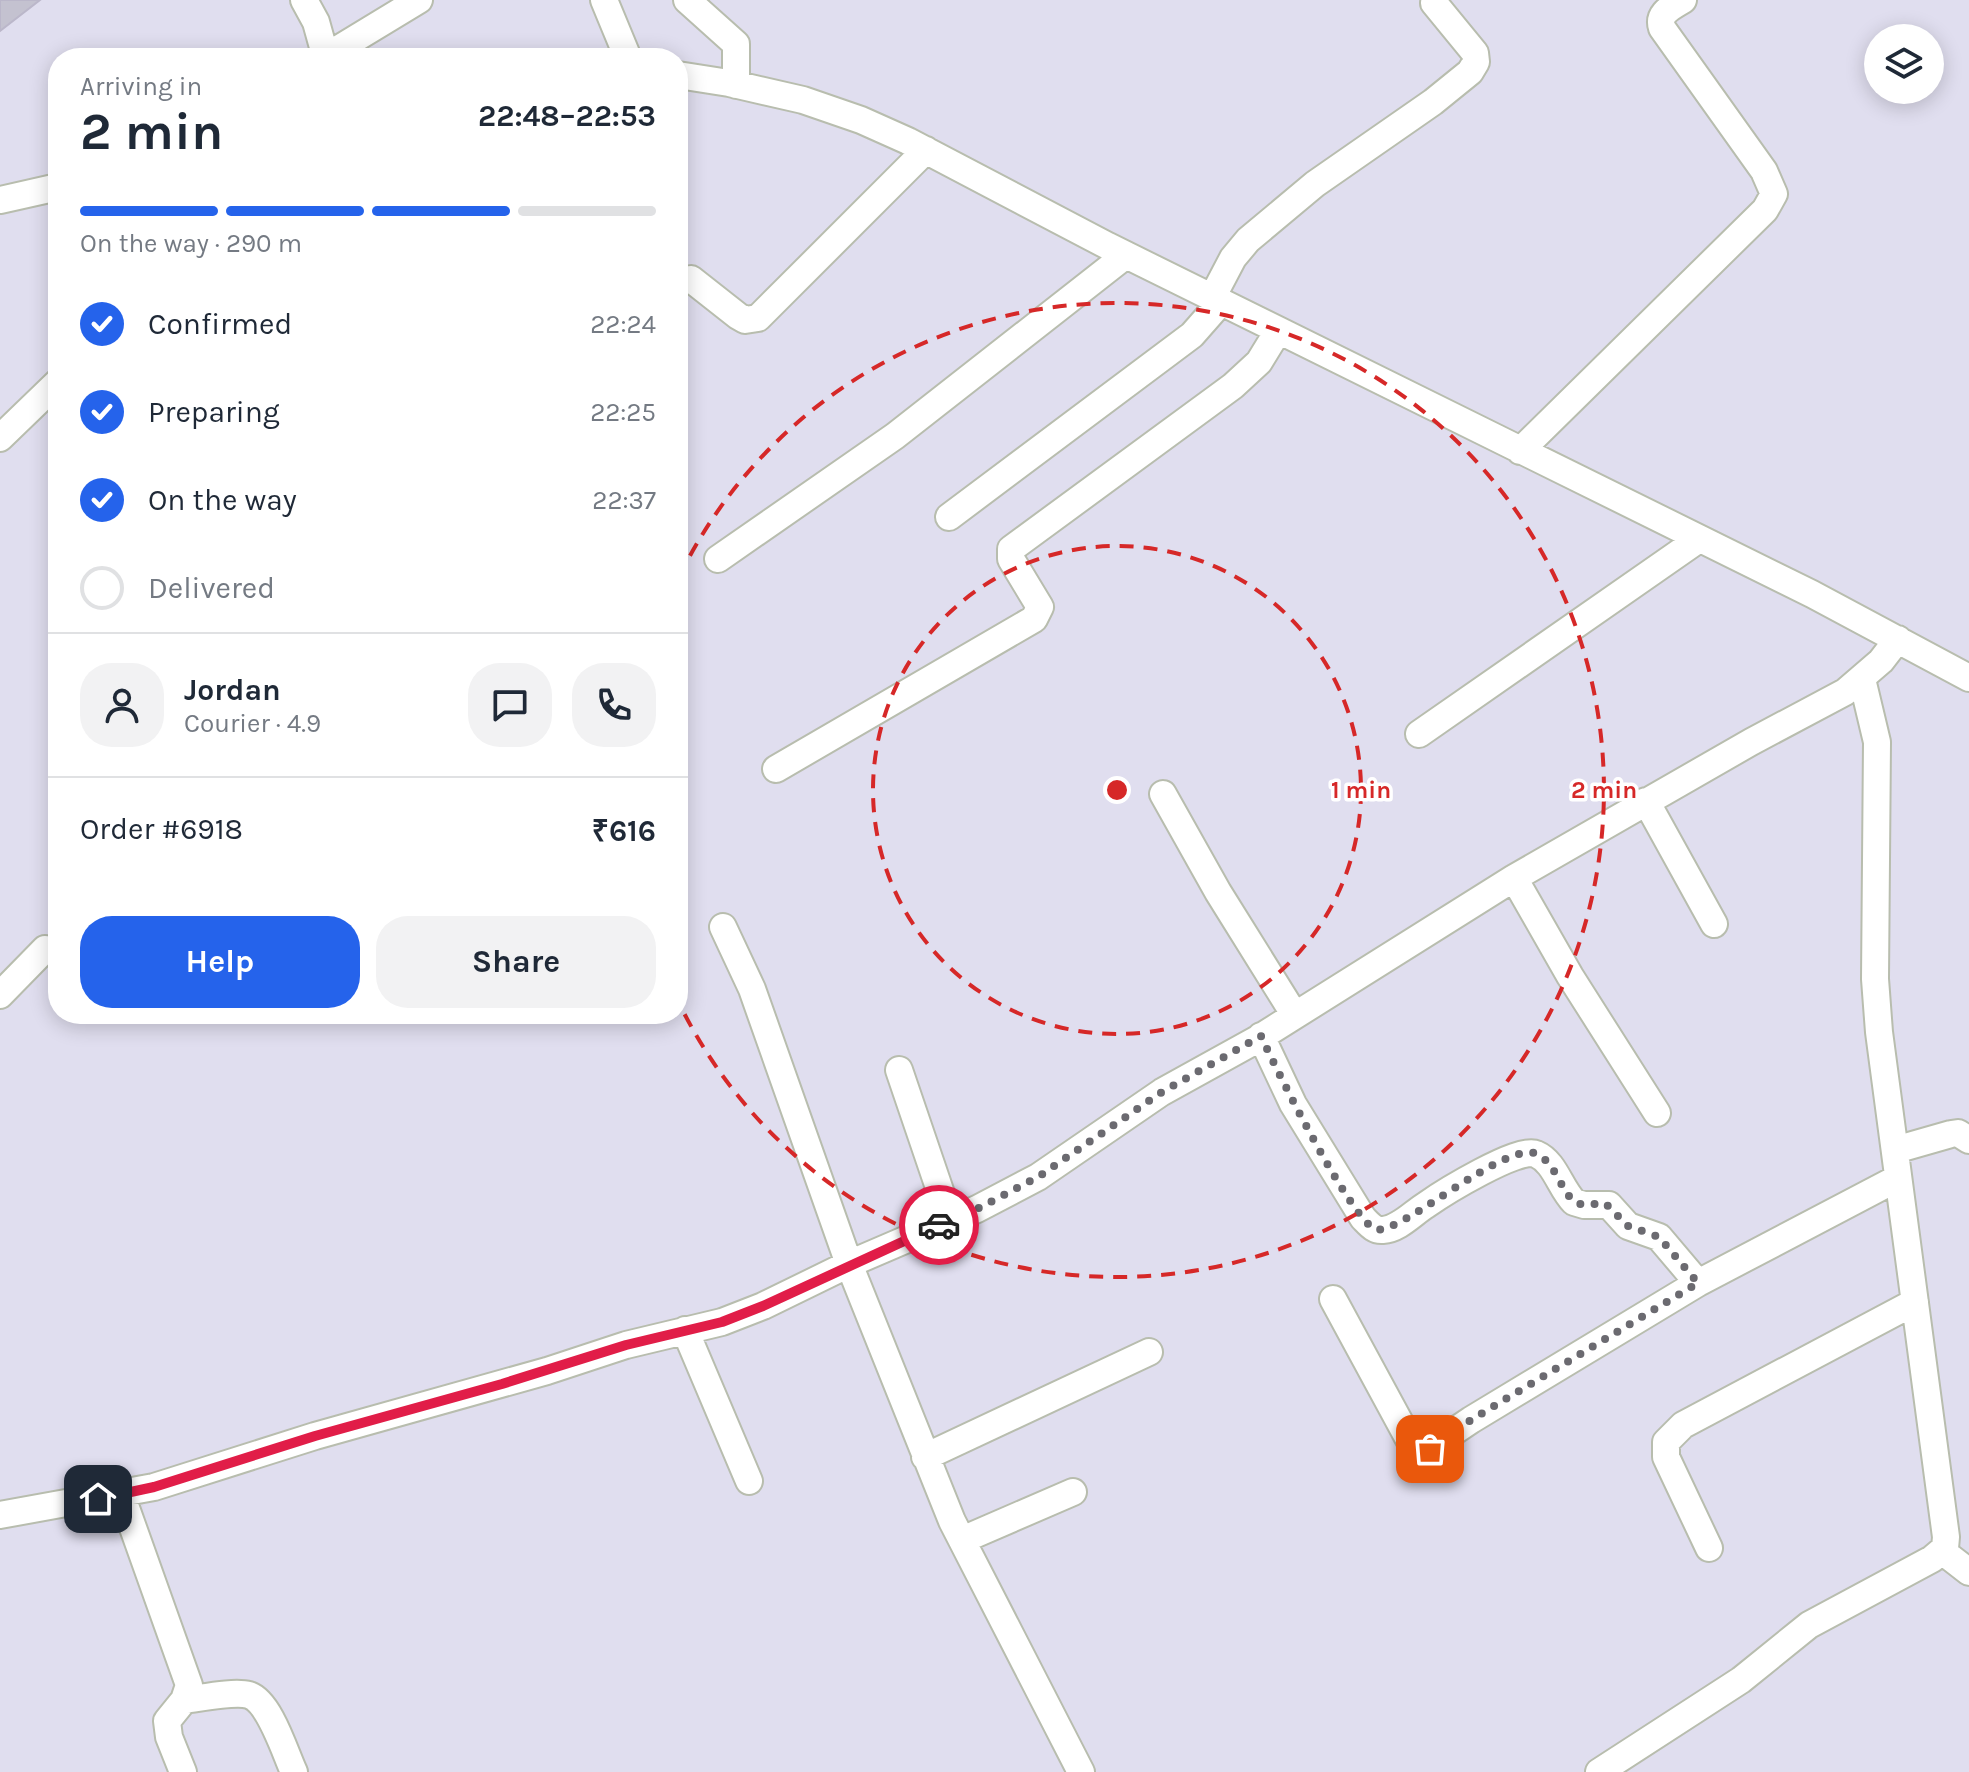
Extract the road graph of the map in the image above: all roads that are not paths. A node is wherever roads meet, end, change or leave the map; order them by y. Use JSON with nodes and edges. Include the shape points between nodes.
{"nodes":[{"id":1,"x":304,"y":0,"type":"edge"},
{"id":2,"x":419,"y":0,"type":"edge"},
{"id":3,"x":604,"y":0,"type":"edge"},
{"id":4,"x":687,"y":0,"type":"edge"},
{"id":5,"x":1683,"y":0,"type":"edge"},
{"id":6,"x":1434,"y":3,"type":"dead end"},
{"id":7,"x":323,"y":48,"type":"edge"},
{"id":8,"x":341,"y":48,"type":"edge"},
{"id":9,"x":624,"y":48,"type":"edge"},
{"id":10,"x":688,"y":77,"type":"edge"},
{"id":11,"x":736,"y":85,"type":"junction"},
{"id":12,"x":926,"y":150,"type":"junction"},
{"id":13,"x":48,"y":189,"type":"edge"},
{"id":14,"x":0,"y":200,"type":"edge"},
{"id":15,"x":1126,"y":255,"type":"junction"},
{"id":16,"x":688,"y":280,"type":"edge"},
{"id":17,"x":1216,"y":300,"type":"junction"},
{"id":18,"x":1278,"y":331,"type":"junction"},
{"id":19,"x":48,"y":392,"type":"edge"},
{"id":20,"x":0,"y":438,"type":"edge"},
{"id":21,"x":1520,"y":451,"type":"junction"},
{"id":22,"x":949,"y":517,"type":"dead end"},
{"id":23,"x":1699,"y":539,"type":"junction"},
{"id":24,"x":718,"y":559,"type":"dead end"},
{"id":25,"x":1898,"y":639,"type":"junction"},
{"id":26,"x":1969,"y":678,"type":"edge"},
{"id":27,"x":1862,"y":679,"type":"junction"},
{"id":28,"x":1419,"y":734,"type":"dead end"},
{"id":29,"x":776,"y":769,"type":"dead end"},
{"id":30,"x":1163,"y":794,"type":"dead end"},
{"id":31,"x":1646,"y":801,"type":"junction"},
{"id":32,"x":1514,"y":878,"type":"junction"},
{"id":33,"x":1714,"y":924,"type":"dead end"},
{"id":34,"x":723,"y":927,"type":"dead end"},
{"id":35,"x":45,"y":949,"type":"dead end"},
{"id":36,"x":0,"y":995,"type":"edge"},
{"id":37,"x":1294,"y":1014,"type":"junction"},
{"id":38,"x":1261,"y":1036,"type":"junction"},
{"id":39,"x":899,"y":1070,"type":"dead end"},
{"id":40,"x":1657,"y":1113,"type":"dead end"},
{"id":41,"x":1969,"y":1140,"type":"edge"},
{"id":42,"x":1895,"y":1150,"type":"junction"},
{"id":43,"x":1898,"y":1178,"type":"junction"},
{"id":44,"x":950,"y":1220,"type":"junction"},
{"id":45,"x":849,"y":1264,"type":"junction"},
{"id":46,"x":1698,"y":1283,"type":"junction"},
{"id":47,"x":1333,"y":1299,"type":"dead end"},
{"id":48,"x":1915,"y":1302,"type":"junction"},
{"id":49,"x":685,"y":1330,"type":"junction"},
{"id":50,"x":1149,"y":1352,"type":"dead end"},
{"id":51,"x":925,"y":1457,"type":"junction"},
{"id":52,"x":749,"y":1481,"type":"dead end"},
{"id":53,"x":1073,"y":1492,"type":"dead end"},
{"id":54,"x":121,"y":1494,"type":"junction"},
{"id":55,"x":0,"y":1515,"type":"edge"},
{"id":56,"x":962,"y":1540,"type":"junction"},
{"id":57,"x":1709,"y":1548,"type":"dead end"},
{"id":58,"x":1942,"y":1551,"type":"junction"},
{"id":59,"x":1969,"y":1572,"type":"edge"},
{"id":60,"x":184,"y":1700,"type":"junction"},
{"id":61,"x":183,"y":1772,"type":"edge"},
{"id":62,"x":294,"y":1772,"type":"edge"},
{"id":63,"x":1081,"y":1772,"type":"edge"},
{"id":64,"x":1599,"y":1772,"type":"edge"}],
"edges":[{"from":1,"to":7,"type":"street"},
{"from":2,"to":8,"type":"street"},
{"from":3,"to":9,"type":"street"},
{"from":4,"to":11,"type":"street","via":[[736,44]]},
{"from":5,"to":21,"type":"street","via":[[1664,13],[1662,28],[1764,171],[1774,194],[1765,210]]},
{"from":6,"to":17,"type":"street","via":[[1475,53],[1474,67],[1260,228],[1233,258]]},
{"from":10,"to":11,"type":"street"},
{"from":11,"to":12,"type":"street","via":[[803,100]]},
{"from":12,"to":15,"type":"street"},
{"from":12,"to":16,"type":"street","via":[[758,318],[745,320]]},
{"from":13,"to":14,"type":"street"},
{"from":15,"to":17,"type":"street"},
{"from":15,"to":24,"type":"street","via":[[895,436]]},
{"from":17,"to":18,"type":"street"},
{"from":17,"to":22,"type":"street","via":[[1192,335]]},
{"from":18,"to":21,"type":"street"},
{"from":18,"to":29,"type":"street","via":[[1259,362],[1233,386],[1011,549],[1011,559],[1040,607],[1034,619]]},
{"from":19,"to":20,"type":"street"},
{"from":21,"to":23,"type":"street"},
{"from":23,"to":25,"type":"street"},
{"from":23,"to":28,"type":"street"},
{"from":25,"to":26,"type":"street"},
{"from":25,"to":27,"type":"street"},
{"from":27,"to":31,"type":"street"},
{"from":27,"to":42,"type":"street","via":[[1877,742],[1875,979]]},
{"from":30,"to":37,"type":"street"},
{"from":31,"to":32,"type":"street"},
{"from":31,"to":33,"type":"street"},
{"from":32,"to":37,"type":"street"},
{"from":32,"to":40,"type":"street"},
{"from":34,"to":45,"type":"street","via":[[766,1025]]},
{"from":35,"to":36,"type":"street"},
{"from":37,"to":38,"type":"street"},
{"from":38,"to":44,"type":"street","via":[[1162,1092],[1038,1177]]},
{"from":38,"to":46,"type":"street","via":[[1339,1182],[1376,1229],[1398,1225],[1499,1163],[1529,1152],[1550,1166],[1574,1202],[1605,1203],[1628,1226],[1659,1237]]},
{"from":39,"to":44,"type":"street"},
{"from":41,"to":42,"type":"street","via":[[1958,1133]]},
{"from":42,"to":43,"type":"street"},
{"from":43,"to":46,"type":"street"},
{"from":43,"to":48,"type":"street"},
{"from":44,"to":45,"type":"street"},
{"from":45,"to":49,"type":"street","via":[[763,1306]]},
{"from":45,"to":51,"type":"street"},
{"from":46,"to":47,"type":"street","via":[[1421,1451],[1411,1443]]},
{"from":48,"to":57,"type":"street","via":[[1757,1383],[1670,1435],[1666,1457]]},
{"from":48,"to":58,"type":"street","via":[[1946,1537]]},
{"from":49,"to":52,"type":"street"},
{"from":49,"to":54,"type":"street"},
{"from":50,"to":51,"type":"street"},
{"from":51,"to":56,"type":"street"},
{"from":53,"to":56,"type":"street"},
{"from":54,"to":55,"type":"street"},
{"from":54,"to":60,"type":"street","via":[[186,1675]]},
{"from":56,"to":63,"type":"street"},
{"from":58,"to":59,"type":"street"},
{"from":58,"to":64,"type":"street","via":[[1818,1619],[1741,1680]]},
{"from":60,"to":61,"type":"street","via":[[170,1715],[167,1728]]},
{"from":60,"to":62,"type":"street","via":[[241,1694],[257,1700]]}]}
